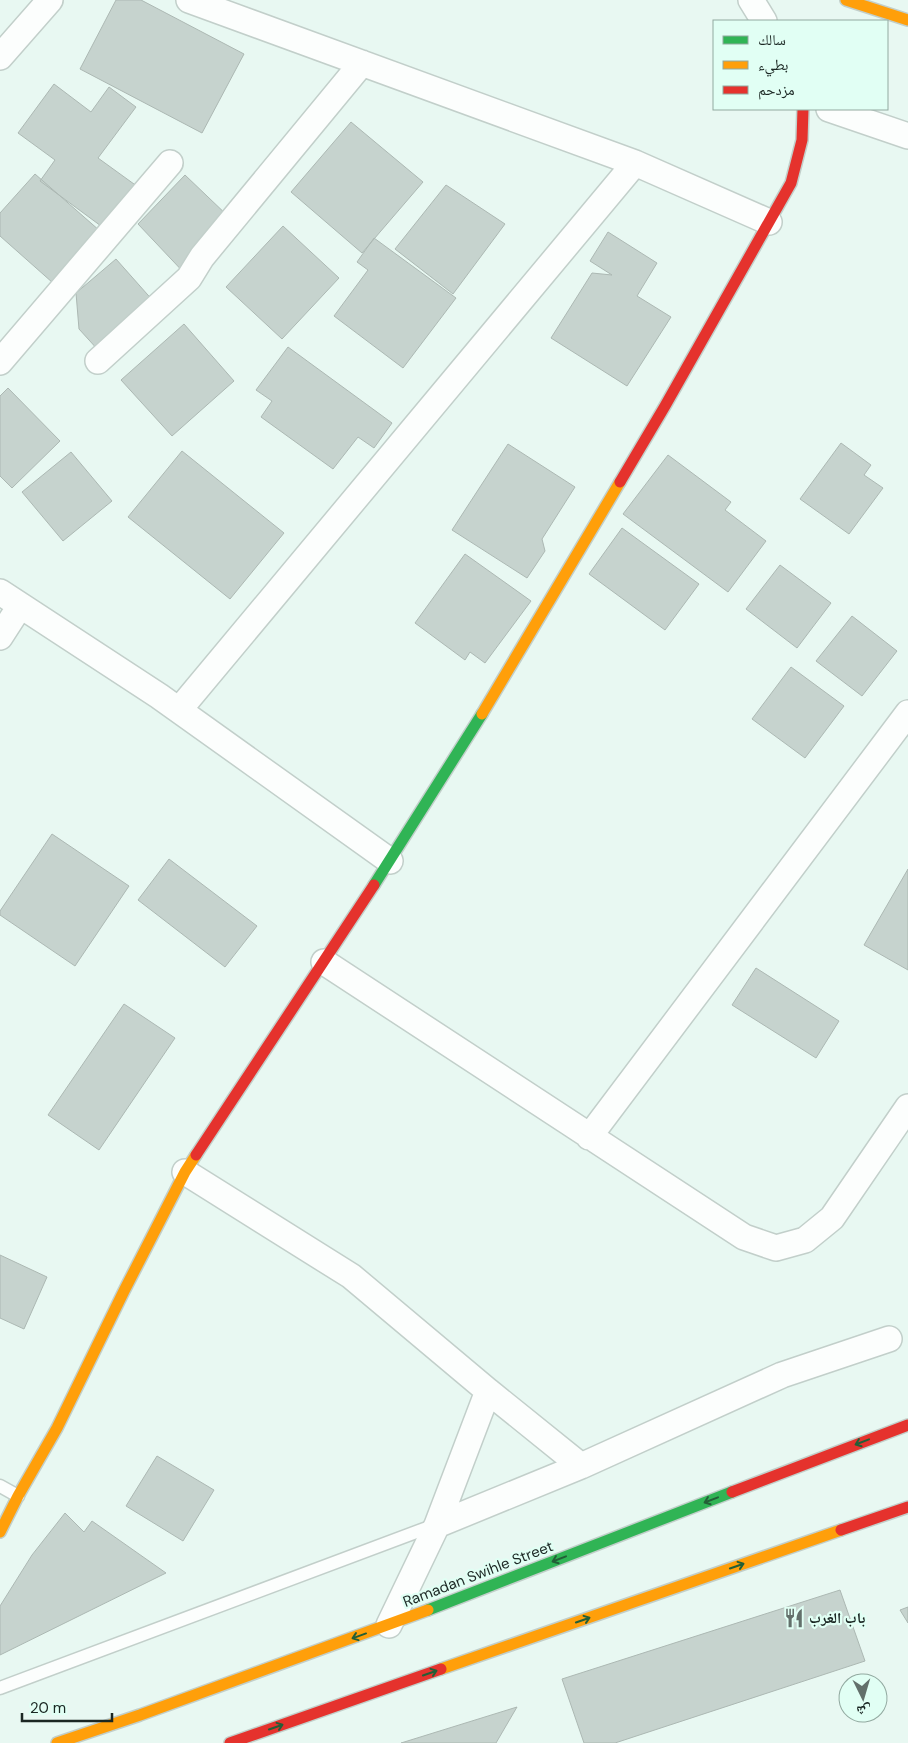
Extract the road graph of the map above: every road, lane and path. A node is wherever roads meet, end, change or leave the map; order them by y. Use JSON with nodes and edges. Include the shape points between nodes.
{"nodes":[{"id":1,"x":50,"y":0,"type":"edge"},
{"id":2,"x":190,"y":0,"type":"edge"},
{"id":3,"x":751,"y":0,"type":"edge"},
{"id":4,"x":846,"y":0,"type":"edge"},
{"id":5,"x":763,"y":20,"type":"edge"},
{"id":6,"x":908,"y":20,"type":"edge"},
{"id":7,"x":0,"y":57,"type":"edge"},
{"id":8,"x":362,"y":63,"type":"junction"},
{"id":9,"x":803,"y":110,"type":"edge"},
{"id":10,"x":831,"y":110,"type":"edge"},
{"id":11,"x":908,"y":136,"type":"edge"},
{"id":12,"x":170,"y":162,"type":"dead end"},
{"id":13,"x":635,"y":163,"type":"junction"},
{"id":14,"x":770,"y":222,"type":"junction"},
{"id":15,"x":98,"y":361,"type":"dead end"},
{"id":16,"x":0,"y":362,"type":"edge"},
{"id":17,"x":10,"y":599,"type":"edge"},
{"id":18,"x":0,"y":637,"type":"edge"},
{"id":19,"x":179,"y":710,"type":"junction"},
{"id":20,"x":908,"y":713,"type":"edge"},
{"id":21,"x":390,"y":861,"type":"junction"},
{"id":22,"x":324,"y":962,"type":"junction"},
{"id":23,"x":905,"y":1119,"type":"edge"},
{"id":24,"x":589,"y":1137,"type":"junction"},
{"id":25,"x":185,"y":1172,"type":"junction"},
{"id":26,"x":889,"y":1339,"type":"dead end"},
{"id":27,"x":488,"y":1391,"type":"junction"},
{"id":28,"x":908,"y":1425,"type":"edge"},
{"id":29,"x":581,"y":1466,"type":"junction"},
{"id":30,"x":0,"y":1486,"type":"edge"},
{"id":31,"x":18,"y":1496,"type":"junction"},
{"id":32,"x":908,"y":1507,"type":"edge"},
{"id":33,"x":437,"y":1524,"type":"junction"},
{"id":34,"x":0,"y":1532,"type":"edge"},
{"id":35,"x":389,"y":1625,"type":"junction"},
{"id":36,"x":0,"y":1688,"type":"edge"},
{"id":37,"x":57,"y":1743,"type":"edge"},
{"id":38,"x":230,"y":1743,"type":"edge"}],
"edges":[{"from":1,"to":7,"type":"street"},
{"from":2,"to":8,"type":"street"},
{"from":3,"to":5,"type":"street"},
{"from":4,"to":6,"type":"main road"},
{"from":8,"to":13,"type":"street"},
{"from":8,"to":15,"type":"street","via":[[202,257],[189,278]]},
{"from":9,"to":14,"type":"main road","via":[[802,140],[791,183]]},
{"from":10,"to":11,"type":"street"},
{"from":12,"to":16,"type":"street"},
{"from":13,"to":14,"type":"street"},
{"from":13,"to":19,"type":"street"},
{"from":14,"to":21,"type":"main road","via":[[499,686]]},
{"from":17,"to":18,"type":"street"},
{"from":17,"to":19,"type":"street"},
{"from":19,"to":21,"type":"street"},
{"from":20,"to":24,"type":"street"},
{"from":21,"to":22,"type":"main road"},
{"from":22,"to":24,"type":"street"},
{"from":22,"to":25,"type":"main road"},
{"from":23,"to":24,"type":"street","via":[[832,1218],[805,1240],[776,1248],[744,1237]]},
{"from":25,"to":27,"type":"street","via":[[350,1276]]},
{"from":25,"to":31,"type":"main road","via":[[57,1428]]},
{"from":26,"to":29,"type":"street","via":[[782,1375]]},
{"from":27,"to":29,"type":"street"},
{"from":27,"to":33,"type":"street"},
{"from":28,"to":35,"type":"main road","name":"Ramadan Swihle Street","one_way":true},
{"from":29,"to":33,"type":"street"},
{"from":30,"to":31,"type":"lane"},
{"from":31,"to":34,"type":"main road"},
{"from":38,"to":32,"type":"main road","one_way":true},
{"from":33,"to":35,"type":"street"},
{"from":33,"to":36,"type":"lane"},
{"from":35,"to":37,"type":"main road","name":"Ramadan Swihle Street","one_way":true}]}
